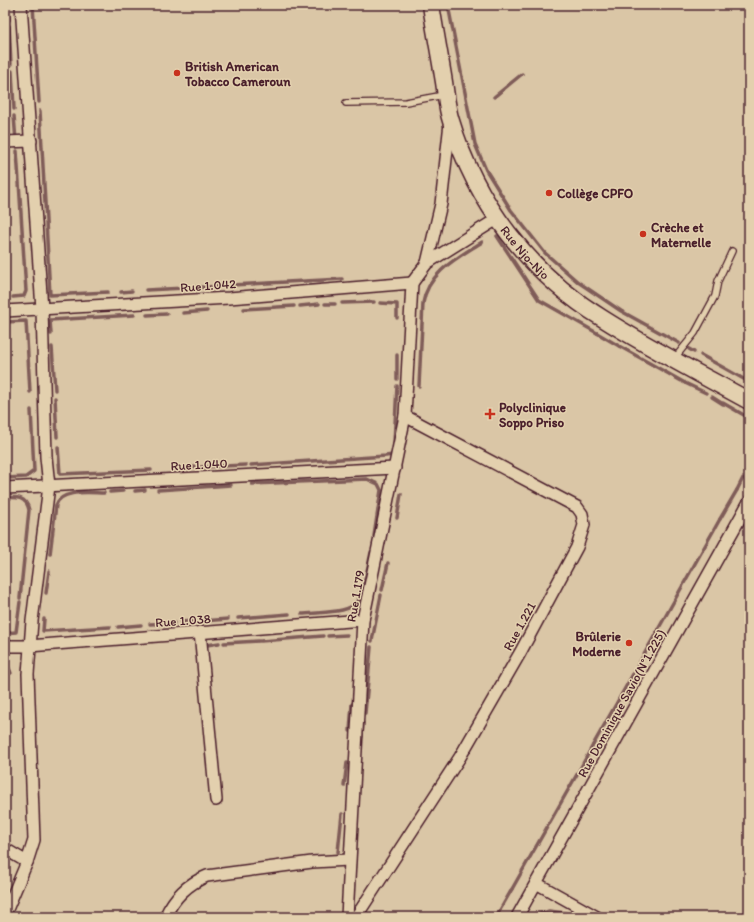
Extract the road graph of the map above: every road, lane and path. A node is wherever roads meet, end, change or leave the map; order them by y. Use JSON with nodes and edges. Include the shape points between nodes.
{"nodes":[{"id":1,"x":21,"y":5,"type":"edge"},
{"id":2,"x":431,"y":5,"type":"edge"},
{"id":3,"x":446,"y":95,"type":"junction"},
{"id":4,"x":346,"y":103,"type":"dead end"},
{"id":5,"x":450,"y":120,"type":"junction"},
{"id":6,"x":31,"y":141,"type":"junction"},
{"id":7,"x":5,"y":142,"type":"edge"},
{"id":8,"x":497,"y":219,"type":"junction"},
{"id":9,"x":732,"y":251,"type":"dead end"},
{"id":10,"x":427,"y":263,"type":"junction"},
{"id":11,"x":412,"y":283,"type":"junction"},
{"id":12,"x":42,"y":309,"type":"junction"},
{"id":13,"x":5,"y":311,"type":"edge"},
{"id":14,"x":674,"y":359,"type":"junction"},
{"id":15,"x":749,"y":401,"type":"edge"},
{"id":16,"x":405,"y":416,"type":"junction"},
{"id":17,"x":395,"y":468,"type":"junction"},
{"id":18,"x":49,"y":486,"type":"junction"},
{"id":19,"x":5,"y":488,"type":"edge"},
{"id":20,"x":749,"y":502,"type":"edge"},
{"id":21,"x":364,"y":620,"type":"junction"},
{"id":22,"x":200,"y":632,"type":"junction"},
{"id":23,"x":5,"y":646,"type":"edge"},
{"id":24,"x":29,"y":646,"type":"junction"},
{"id":25,"x":216,"y":800,"type":"dead end"},
{"id":26,"x":5,"y":849,"type":"edge"},
{"id":27,"x":349,"y":860,"type":"junction"},
{"id":28,"x":27,"y":862,"type":"junction"},
{"id":29,"x":536,"y":883,"type":"junction"},
{"id":30,"x":5,"y":914,"type":"edge"},
{"id":31,"x":165,"y":917,"type":"edge"},
{"id":32,"x":347,"y":917,"type":"edge"},
{"id":33,"x":356,"y":917,"type":"edge"},
{"id":34,"x":516,"y":917,"type":"edge"},
{"id":35,"x":597,"y":917,"type":"edge"}],
"edges":[{"from":1,"to":6,"type":"street"},
{"from":2,"to":3,"type":"main road","name":"Rue Njo-Njo"},
{"from":3,"to":4,"type":"lane","via":[[406,102]]},
{"from":3,"to":5,"type":"main road","name":"Rue Njo-Njo"},
{"from":5,"to":8,"type":"main road","name":"Rue Njo-Njo","via":[[467,166]]},
{"from":5,"to":10,"type":"street","via":[[441,204]]},
{"from":6,"to":7,"type":"street"},
{"from":6,"to":12,"type":"street"},
{"from":8,"to":10,"type":"street"},
{"from":8,"to":14,"type":"main road","name":"Rue Njo-Njo","via":[[539,269],[564,291],[601,318]]},
{"from":9,"to":14,"type":"lane","via":[[718,281],[715,296],[695,333]]},
{"from":10,"to":11,"type":"street"},
{"from":11,"to":12,"type":"street","name":"Rue 1.042","via":[[229,298]]},
{"from":11,"to":16,"type":"street","name":"Rue 1.179"},
{"from":12,"to":13,"type":"street","name":"Rue 1.042"},
{"from":12,"to":18,"type":"street"},
{"from":14,"to":15,"type":"main road","name":"Rue Njo-Njo"},
{"from":16,"to":17,"type":"street","name":"Rue 1.179"},
{"from":16,"to":33,"type":"street","name":"Rue 1.221","via":[[577,507],[582,514],[584,525],[577,547],[460,757]]},
{"from":17,"to":18,"type":"street","name":"Rue 1.040"},
{"from":17,"to":21,"type":"street","name":"Rue 1.179"},
{"from":18,"to":19,"type":"street","name":"Rue 1.040"},
{"from":18,"to":24,"type":"street"},
{"from":20,"to":29,"type":"street","name":"Rue Dominique Savio(N°1.225)"},
{"from":21,"to":22,"type":"street","name":"Rue 1.038"},
{"from":21,"to":27,"type":"street","name":"Rue 1.179"},
{"from":22,"to":24,"type":"street","name":"Rue 1.038"},
{"from":22,"to":25,"type":"street"},
{"from":23,"to":24,"type":"street","name":"Rue 1.038"},
{"from":24,"to":28,"type":"street","via":[[34,840]]},
{"from":26,"to":28,"type":"street"},
{"from":27,"to":31,"type":"street","via":[[312,862],[207,876],[181,891]]},
{"from":27,"to":32,"type":"street","name":"Rue 1.179"},
{"from":28,"to":30,"type":"street"},
{"from":29,"to":34,"type":"street","name":"Rue Dominique Savio(N°1.225)"},
{"from":29,"to":35,"type":"street"}]}
